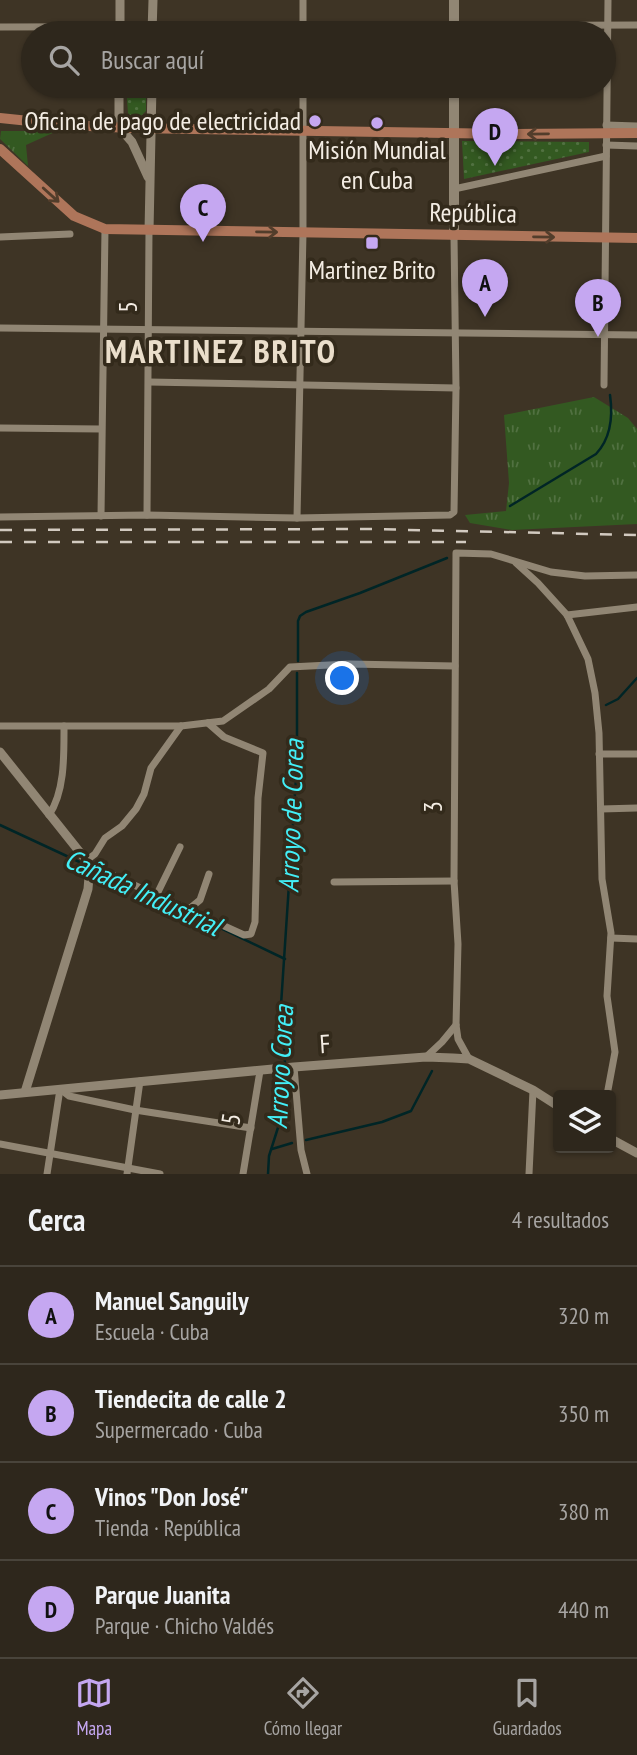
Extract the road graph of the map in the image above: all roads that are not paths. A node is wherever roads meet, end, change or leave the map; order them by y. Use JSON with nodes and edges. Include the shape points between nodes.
{"nodes":[{"id":1,"x":120,"y":0,"type":"edge"},
{"id":2,"x":153,"y":0,"type":"edge"},
{"id":3,"x":303,"y":0,"type":"edge"},
{"id":4,"x":454,"y":0,"type":"edge"},
{"id":5,"x":608,"y":0,"type":"edge"},
{"id":6,"x":120,"y":21,"type":"edge"},
{"id":7,"x":153,"y":21,"type":"edge"},
{"id":8,"x":303,"y":21,"type":"edge"},
{"id":9,"x":454,"y":21,"type":"edge"},
{"id":10,"x":607,"y":21,"type":"edge"},
{"id":11,"x":616,"y":24,"type":"edge"},
{"id":12,"x":637,"y":25,"type":"edge"},
{"id":13,"x":0,"y":27,"type":"edge"},
{"id":14,"x":21,"y":28,"type":"edge"},
{"id":15,"x":120,"y":98,"type":"edge"},
{"id":16,"x":152,"y":98,"type":"edge"},
{"id":17,"x":303,"y":98,"type":"edge"},
{"id":18,"x":454,"y":98,"type":"edge"},
{"id":19,"x":606,"y":98,"type":"edge"},
{"id":20,"x":3,"y":121,"type":"edge"},
{"id":21,"x":637,"y":126,"type":"edge"},
{"id":22,"x":119,"y":127,"type":"junction"},
{"id":23,"x":151,"y":128,"type":"junction"},
{"id":24,"x":606,"y":129,"type":"junction"},
{"id":25,"x":303,"y":130,"type":"junction"},
{"id":26,"x":637,"y":133,"type":"edge"},
{"id":27,"x":454,"y":134,"type":"junction"},
{"id":28,"x":606,"y":145,"type":"junction"},
{"id":29,"x":637,"y":146,"type":"edge"},
{"id":30,"x":0,"y":149,"type":"edge"},
{"id":31,"x":606,"y":156,"type":"junction"},
{"id":32,"x":150,"y":183,"type":"junction"},
{"id":33,"x":454,"y":189,"type":"junction"},
{"id":34,"x":106,"y":229,"type":"junction"},
{"id":35,"x":149,"y":231,"type":"junction"},
{"id":36,"x":303,"y":233,"type":"junction"},
{"id":37,"x":69,"y":234,"type":"dead end"},
{"id":38,"x":454,"y":236,"type":"junction"},
{"id":39,"x":0,"y":237,"type":"edge"},
{"id":40,"x":606,"y":238,"type":"junction"},
{"id":41,"x":637,"y":238,"type":"edge"},
{"id":42,"x":0,"y":328,"type":"edge"},
{"id":43,"x":104,"y":329,"type":"junction"},
{"id":44,"x":149,"y":330,"type":"junction"},
{"id":45,"x":301,"y":331,"type":"junction"},
{"id":46,"x":455,"y":334,"type":"junction"},
{"id":47,"x":603,"y":335,"type":"junction"},
{"id":48,"x":637,"y":335,"type":"edge"},
{"id":49,"x":149,"y":382,"type":"junction"},
{"id":50,"x":299,"y":385,"type":"junction"},
{"id":51,"x":604,"y":385,"type":"dead end"},
{"id":52,"x":456,"y":388,"type":"junction"},
{"id":53,"x":0,"y":428,"type":"edge"},
{"id":54,"x":102,"y":429,"type":"junction"},
{"id":55,"x":147,"y":515,"type":"junction"},
{"id":56,"x":101,"y":516,"type":"junction"},
{"id":57,"x":0,"y":517,"type":"edge"},
{"id":58,"x":296,"y":518,"type":"junction"},
{"id":59,"x":512,"y":561,"type":"junction"},
{"id":60,"x":637,"y":575,"type":"edge"},
{"id":61,"x":637,"y":607,"type":"edge"},
{"id":62,"x":567,"y":615,"type":"junction"},
{"id":63,"x":455,"y":666,"type":"junction"},
{"id":64,"x":208,"y":723,"type":"junction"},
{"id":65,"x":0,"y":726,"type":"edge"},
{"id":66,"x":64,"y":726,"type":"junction"},
{"id":67,"x":181,"y":726,"type":"junction"},
{"id":68,"x":0,"y":752,"type":"edge"},
{"id":69,"x":599,"y":754,"type":"junction"},
{"id":70,"x":637,"y":754,"type":"edge"},
{"id":71,"x":637,"y":808,"type":"edge"},
{"id":72,"x":601,"y":809,"type":"junction"},
{"id":73,"x":49,"y":815,"type":"junction"},
{"id":74,"x":180,"y":847,"type":"dead end"},
{"id":75,"x":88,"y":862,"type":"junction"},
{"id":76,"x":209,"y":874,"type":"dead end"},
{"id":77,"x":454,"y":881,"type":"junction"},
{"id":78,"x":334,"y":882,"type":"dead end"},
{"id":79,"x":157,"y":894,"type":"junction"},
{"id":80,"x":189,"y":909,"type":"junction"},
{"id":81,"x":611,"y":938,"type":"junction"},
{"id":82,"x":637,"y":939,"type":"edge"},
{"id":83,"x":456,"y":1025,"type":"junction"},
{"id":84,"x":426,"y":1057,"type":"junction"},
{"id":85,"x":469,"y":1059,"type":"junction"},
{"id":86,"x":294,"y":1067,"type":"junction"},
{"id":87,"x":260,"y":1071,"type":"junction"},
{"id":88,"x":140,"y":1081,"type":"junction"},
{"id":89,"x":60,"y":1089,"type":"junction"},
{"id":90,"x":533,"y":1090,"type":"junction"},
{"id":91,"x":608,"y":1090,"type":"edge"},
{"id":92,"x":25,"y":1092,"type":"junction"},
{"id":93,"x":0,"y":1095,"type":"edge"},
{"id":94,"x":553,"y":1103,"type":"edge"},
{"id":95,"x":135,"y":1110,"type":"junction"},
{"id":96,"x":251,"y":1128,"type":"junction"},
{"id":97,"x":616,"y":1142,"type":"edge"},
{"id":98,"x":0,"y":1144,"type":"edge"},
{"id":99,"x":50,"y":1153,"type":"junction"},
{"id":100,"x":637,"y":1153,"type":"edge"},
{"id":101,"x":127,"y":1171,"type":"edge"},
{"id":102,"x":47,"y":1174,"type":"edge"},
{"id":103,"x":160,"y":1174,"type":"edge"},
{"id":104,"x":243,"y":1174,"type":"edge"},
{"id":105,"x":307,"y":1174,"type":"edge"},
{"id":106,"x":529,"y":1174,"type":"edge"}],
"edges":[{"from":1,"to":6,"type":"street"},
{"from":2,"to":7,"type":"street"},
{"from":3,"to":8,"type":"street"},
{"from":4,"to":9,"type":"main road"},
{"from":5,"to":10,"type":"street"},
{"from":11,"to":12,"type":"street"},
{"from":13,"to":14,"type":"street"},
{"from":15,"to":22,"type":"street"},
{"from":16,"to":23,"type":"street","name":"5"},
{"from":17,"to":25,"type":"street"},
{"from":18,"to":27,"type":"main road"},
{"from":19,"to":24,"type":"street"},
{"from":20,"to":22,"type":"main road"},
{"from":21,"to":24,"type":"street"},
{"from":22,"to":23,"type":"main road"},
{"from":22,"to":32,"type":"street","name":"5","via":[[132,142]]},
{"from":23,"to":25,"type":"main road"},
{"from":23,"to":32,"type":"street","name":"5"},
{"from":24,"to":26,"type":"main road"},
{"from":24,"to":27,"type":"main road","one_way":true},
{"from":24,"to":28,"type":"street"},
{"from":25,"to":27,"type":"main road"},
{"from":25,"to":36,"type":"street"},
{"from":27,"to":33,"type":"main road"},
{"from":28,"to":29,"type":"street"},
{"from":28,"to":31,"type":"street"},
{"from":30,"to":34,"type":"main road","name":"República","one_way":true,"via":[[74,216]]},
{"from":31,"to":33,"type":"street"},
{"from":31,"to":40,"type":"street"},
{"from":32,"to":35,"type":"street","name":"5"},
{"from":33,"to":38,"type":"main road"},
{"from":34,"to":35,"type":"main road","name":"República"},
{"from":34,"to":43,"type":"street"},
{"from":35,"to":36,"type":"main road","name":"República","one_way":true},
{"from":35,"to":44,"type":"street","name":"5"},
{"from":36,"to":38,"type":"main road","name":"República"},
{"from":36,"to":45,"type":"street"},
{"from":37,"to":39,"type":"street"},
{"from":38,"to":40,"type":"main road","name":"República","one_way":true},
{"from":38,"to":46,"type":"street"},
{"from":40,"to":41,"type":"main road","name":"República"},
{"from":40,"to":47,"type":"street"},
{"from":42,"to":43,"type":"street"},
{"from":43,"to":44,"type":"street"},
{"from":43,"to":54,"type":"street"},
{"from":44,"to":45,"type":"street"},
{"from":44,"to":49,"type":"street","name":"5"},
{"from":45,"to":46,"type":"street"},
{"from":45,"to":50,"type":"street"},
{"from":46,"to":47,"type":"street"},
{"from":46,"to":52,"type":"street"},
{"from":47,"to":48,"type":"street"},
{"from":47,"to":51,"type":"street"},
{"from":49,"to":50,"type":"street"},
{"from":49,"to":55,"type":"street","name":"5"},
{"from":50,"to":52,"type":"street"},
{"from":50,"to":58,"type":"street"},
{"from":52,"to":58,"type":"street","via":[[454,512]]},
{"from":53,"to":54,"type":"street"},
{"from":54,"to":56,"type":"street"},
{"from":55,"to":56,"type":"street"},
{"from":55,"to":58,"type":"street"},
{"from":56,"to":57,"type":"street"},
{"from":59,"to":60,"type":"street","via":[[585,576]]},
{"from":59,"to":62,"type":"street"},
{"from":59,"to":63,"type":"street","name":"3","via":[[491,554],[456,553]]},
{"from":61,"to":62,"type":"street"},
{"from":62,"to":69,"type":"street","via":[[588,659],[599,722]]},
{"from":63,"to":64,"type":"street","via":[[290,667],[269,689],[223,721]]},
{"from":63,"to":77,"type":"street","name":"3"},
{"from":64,"to":67,"type":"street"},
{"from":64,"to":80,"type":"street","via":[[224,737],[263,753],[255,922],[251,934],[244,935]]},
{"from":65,"to":66,"type":"street"},
{"from":66,"to":67,"type":"street"},
{"from":66,"to":73,"type":"street","via":[[61,786]]},
{"from":67,"to":75,"type":"street","via":[[150,768],[136,809],[105,838]]},
{"from":68,"to":73,"type":"street"},
{"from":69,"to":70,"type":"street"},
{"from":69,"to":72,"type":"street"},
{"from":71,"to":72,"type":"street"},
{"from":72,"to":81,"type":"street","via":[[602,879]]},
{"from":73,"to":75,"type":"street"},
{"from":74,"to":79,"type":"street"},
{"from":75,"to":79,"type":"street"},
{"from":75,"to":92,"type":"street","via":[[88,889]]},
{"from":76,"to":80,"type":"street","via":[[200,900]]},
{"from":77,"to":78,"type":"street"},
{"from":77,"to":83,"type":"street","name":"3"},
{"from":79,"to":80,"type":"street"},
{"from":81,"to":82,"type":"street"},
{"from":81,"to":91,"type":"street","via":[[607,996],[615,1052]]},
{"from":83,"to":84,"type":"street"},
{"from":83,"to":85,"type":"street","name":"3"},
{"from":84,"to":85,"type":"street","name":"F"},
{"from":84,"to":86,"type":"street","name":"F"},
{"from":85,"to":90,"type":"street","name":"F"},
{"from":86,"to":87,"type":"street","name":"F"},
{"from":86,"to":105,"type":"street"},
{"from":87,"to":88,"type":"street","name":"F"},
{"from":87,"to":96,"type":"street","name":"5"},
{"from":88,"to":89,"type":"street","name":"F"},
{"from":88,"to":95,"type":"street"},
{"from":89,"to":92,"type":"street","name":"F"},
{"from":89,"to":95,"type":"street","via":[[69,1096]]},
{"from":89,"to":99,"type":"street"},
{"from":90,"to":94,"type":"street","name":"F"},
{"from":90,"to":106,"type":"street"},
{"from":92,"to":93,"type":"street","name":"F"},
{"from":95,"to":96,"type":"street"},
{"from":95,"to":101,"type":"street"},
{"from":96,"to":104,"type":"street","name":"5"},
{"from":97,"to":100,"type":"street"},
{"from":98,"to":99,"type":"street"},
{"from":99,"to":101,"type":"street"},
{"from":99,"to":102,"type":"street"},
{"from":101,"to":103,"type":"street"}]}
